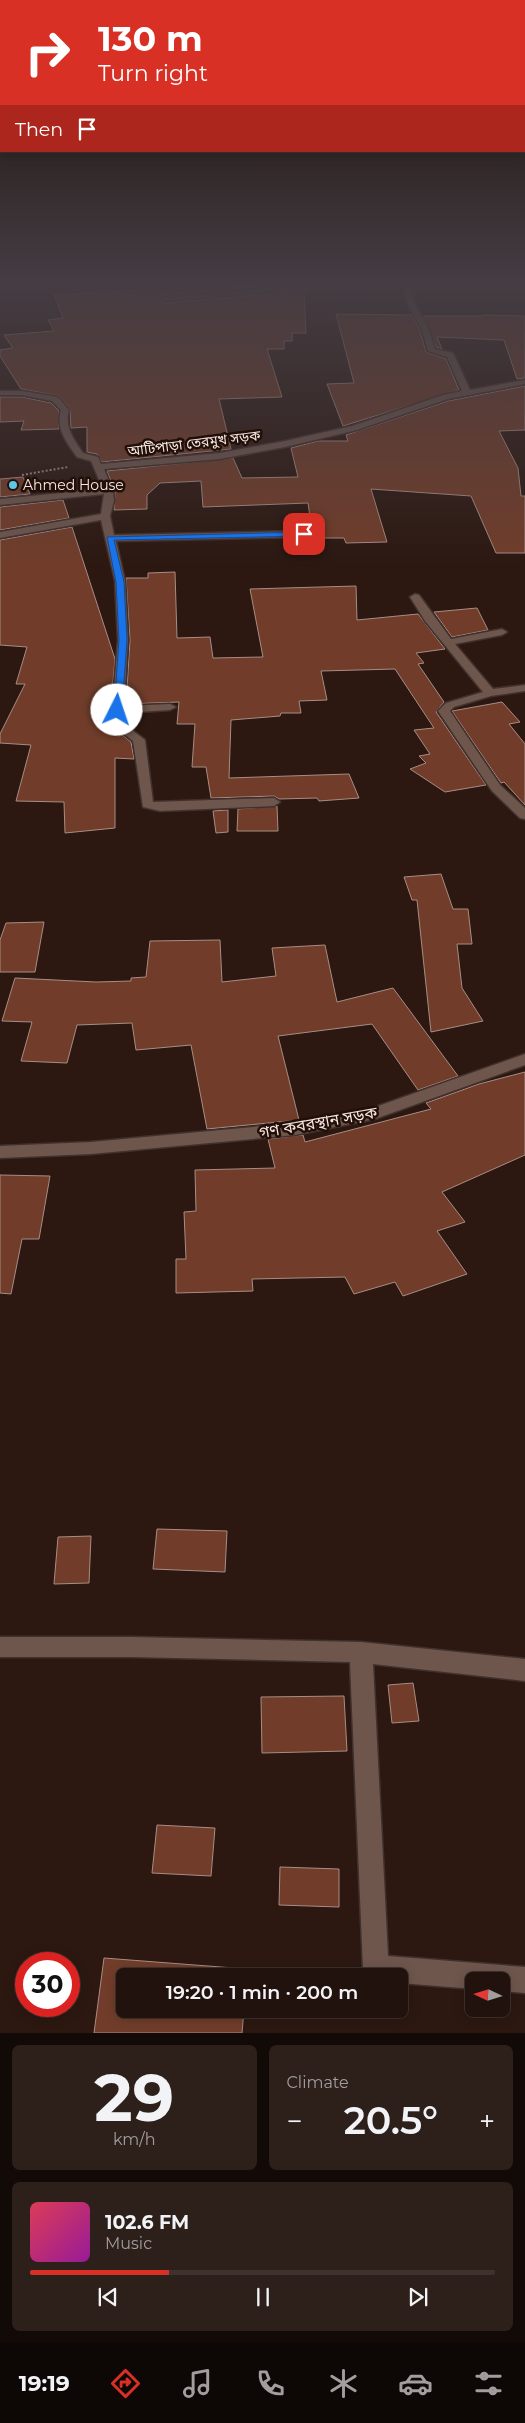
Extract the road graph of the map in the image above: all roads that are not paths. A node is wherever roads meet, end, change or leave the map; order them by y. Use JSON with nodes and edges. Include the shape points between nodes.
{"nodes":[{"id":1,"x":461,"y":378,"type":"edge"},
{"id":2,"x":525,"y":382,"type":"edge"},
{"id":3,"x":0,"y":393,"type":"edge"},
{"id":4,"x":468,"y":393,"type":"junction"},
{"id":5,"x":98,"y":468,"type":"junction"},
{"id":6,"x":108,"y":491,"type":"junction"},
{"id":7,"x":0,"y":502,"type":"edge"},
{"id":8,"x":105,"y":516,"type":"junction"},
{"id":9,"x":304,"y":534,"type":"dead end"},
{"id":10,"x":0,"y":535,"type":"edge"},
{"id":11,"x":110,"y":538,"type":"junction"},
{"id":12,"x":416,"y":597,"type":"dead end"},
{"id":13,"x":502,"y":632,"type":"dead end"},
{"id":14,"x":450,"y":642,"type":"junction"},
{"id":15,"x":525,"y":688,"type":"edge"},
{"id":16,"x":490,"y":693,"type":"junction"},
{"id":17,"x":170,"y":707,"type":"dead end"},
{"id":18,"x":117,"y":710,"type":"junction"},
{"id":19,"x":274,"y":802,"type":"dead end"},
{"id":20,"x":525,"y":815,"type":"edge"},
{"id":21,"x":525,"y":1059,"type":"edge"},
{"id":22,"x":0,"y":1152,"type":"edge"},
{"id":23,"x":0,"y":1647,"type":"edge"},
{"id":24,"x":361,"y":1652,"type":"junction"},
{"id":25,"x":525,"y":1670,"type":"edge"},
{"id":26,"x":525,"y":1980,"type":"edge"}],
"edges":[{"from":1,"to":4,"type":"street"},
{"from":2,"to":4,"type":"street","name":"আটিপাড়া তেরমুখ সড়ক"},
{"from":3,"to":5,"type":"street","via":[[55,398],[65,410],[62,415],[65,431],[71,442],[80,454],[95,459]]},
{"from":4,"to":5,"type":"street","name":"আটিপাড়া তেরমুখ সড়ক","via":[[417,406],[354,428],[276,446],[211,457]]},
{"from":5,"to":6,"type":"street"},
{"from":6,"to":7,"type":"street"},
{"from":6,"to":8,"type":"street"},
{"from":8,"to":10,"type":"street"},
{"from":8,"to":11,"type":"street"},
{"from":9,"to":11,"type":"street"},
{"from":11,"to":18,"type":"street","via":[[120,582],[123,640]]},
{"from":12,"to":14,"type":"street","via":[[429,619]]},
{"from":13,"to":14,"type":"street"},
{"from":14,"to":16,"type":"street"},
{"from":15,"to":16,"type":"street"},
{"from":16,"to":20,"type":"street","via":[[450,705],[444,711],[496,788]]},
{"from":17,"to":18,"type":"street"},
{"from":18,"to":19,"type":"street","via":[[117,724],[139,740],[147,804],[152,807]]},
{"from":21,"to":22,"type":"street","name":"গণ কবরস্থান সড়ক","via":[[369,1115],[295,1129],[91,1148]]},
{"from":23,"to":24,"type":"street"},
{"from":24,"to":25,"type":"street"},
{"from":24,"to":26,"type":"street","via":[[376,1968]]}]}
